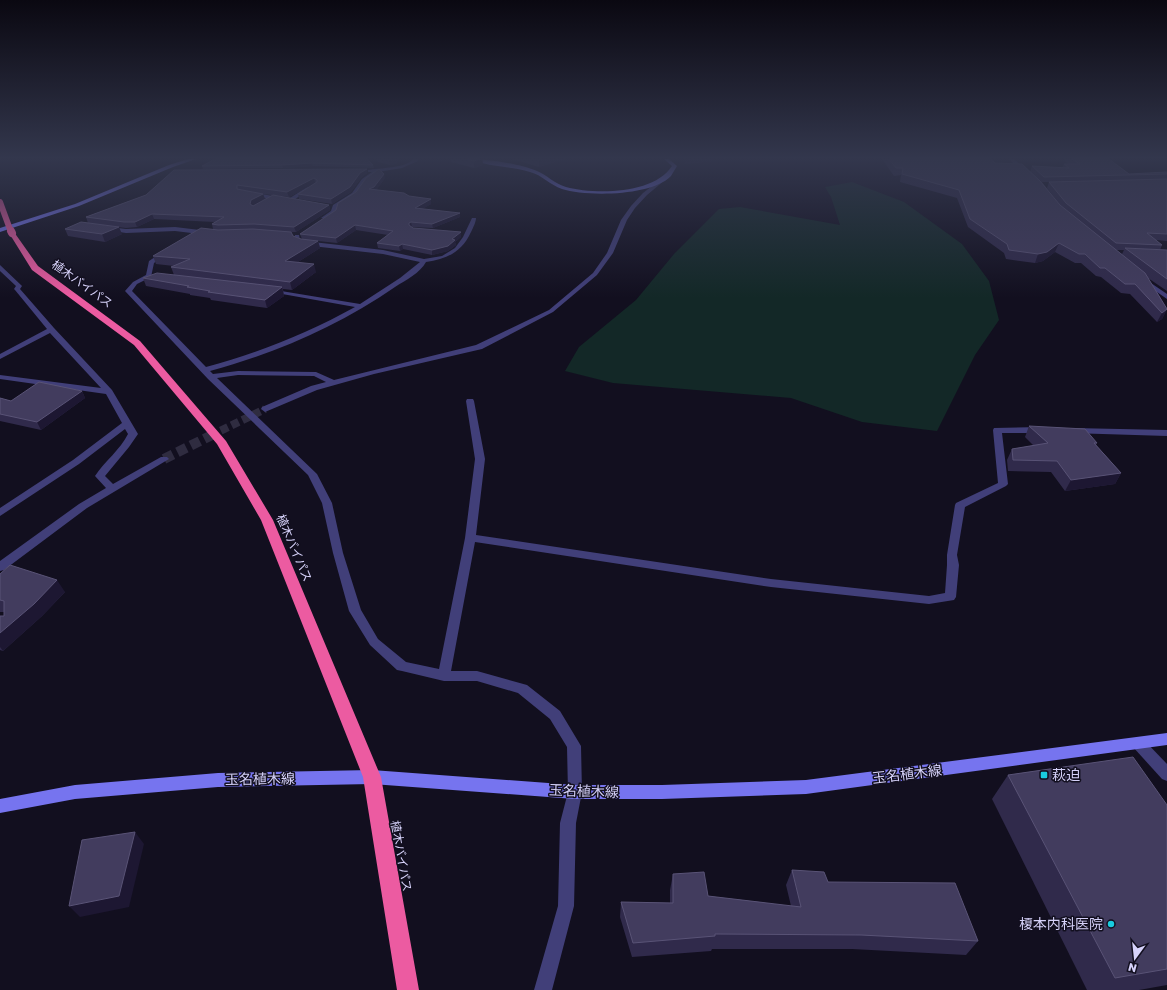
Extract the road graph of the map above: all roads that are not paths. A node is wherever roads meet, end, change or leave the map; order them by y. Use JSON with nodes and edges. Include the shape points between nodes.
{"nodes":[{"id":1,"x":1,"y":205,"type":"edge"},
{"id":2,"x":77,"y":205,"type":"edge"},
{"id":3,"x":336,"y":205,"type":"edge"},
{"id":4,"x":635,"y":205,"type":"edge"},
{"id":5,"x":327,"y":207,"type":"edge"},
{"id":6,"x":334,"y":208,"type":"junction"},
{"id":7,"x":474,"y":219,"type":"dead end"},
{"id":8,"x":320,"y":222,"type":"edge"},
{"id":9,"x":99,"y":228,"type":"edge"},
{"id":10,"x":6,"y":232,"type":"edge"},
{"id":11,"x":202,"y":232,"type":"junction"},
{"id":12,"x":214,"y":234,"type":"edge"},
{"id":13,"x":460,"y":234,"type":"edge"},
{"id":14,"x":296,"y":235,"type":"edge"},
{"id":15,"x":468,"y":235,"type":"junction"},
{"id":16,"x":190,"y":239,"type":"edge"},
{"id":17,"x":172,"y":249,"type":"edge"},
{"id":18,"x":424,"y":261,"type":"junction"},
{"id":19,"x":0,"y":267,"type":"edge"},
{"id":20,"x":149,"y":276,"type":"junction"},
{"id":21,"x":157,"y":276,"type":"edge"},
{"id":22,"x":1140,"y":277,"type":"edge"},
{"id":23,"x":266,"y":289,"type":"edge"},
{"id":24,"x":1167,"y":296,"type":"edge"},
{"id":25,"x":362,"y":306,"type":"junction"},
{"id":26,"x":51,"y":330,"type":"junction"},
{"id":27,"x":0,"y":357,"type":"edge"},
{"id":28,"x":208,"y":374,"type":"junction"},
{"id":29,"x":0,"y":377,"type":"edge"},
{"id":30,"x":333,"y":383,"type":"junction"},
{"id":31,"x":109,"y":392,"type":"junction"},
{"id":32,"x":470,"y":401,"type":"dead end"},
{"id":33,"x":265,"y":409,"type":"tunnel mouth"},
{"id":34,"x":126,"y":424,"type":"junction"},
{"id":35,"x":1167,"y":433,"type":"edge"},
{"id":36,"x":164,"y":459,"type":"tunnel mouth"},
{"id":37,"x":112,"y":489,"type":"junction"},
{"id":38,"x":0,"y":513,"type":"edge"},
{"id":39,"x":470,"y":538,"type":"junction"},
{"id":40,"x":0,"y":567,"type":"edge"},
{"id":41,"x":444,"y":676,"type":"junction"},
{"id":42,"x":1167,"y":740,"type":"edge"},
{"id":43,"x":1138,"y":744,"type":"junction"},
{"id":44,"x":1167,"y":774,"type":"edge"},
{"id":45,"x":372,"y":777,"type":"junction"},
{"id":46,"x":575,"y":792,"type":"junction"},
{"id":47,"x":0,"y":806,"type":"edge"},
{"id":48,"x":408,"y":990,"type":"edge"},
{"id":49,"x":543,"y":990,"type":"edge"}],
"edges":[{"from":1,"to":10,"type":"highway","name":"植木バイパス","bridge":true},
{"from":2,"to":10,"type":"main road"},
{"from":3,"to":6,"type":"street"},
{"from":4,"to":30,"type":"street","via":[[618,232],[610,253],[595,274],[551,311],[480,347]]},
{"from":5,"to":6,"type":"street"},
{"from":6,"to":8,"type":"street","via":[[334,212]]},
{"from":7,"to":15,"type":"street"},
{"from":9,"to":11,"type":"street"},
{"from":10,"to":45,"type":"highway","name":"植木バイパス","via":[[35,268],[137,343],[222,443],[267,520]]},
{"from":11,"to":12,"type":"street"},
{"from":11,"to":16,"type":"street"},
{"from":13,"to":15,"type":"street"},
{"from":14,"to":18,"type":"street","via":[[297,241],[303,243],[383,252]]},
{"from":15,"to":18,"type":"street","via":[[455,252]]},
{"from":17,"to":20,"type":"street","via":[[151,262]]},
{"from":18,"to":25,"type":"street","via":[[398,283]]},
{"from":19,"to":26,"type":"street","via":[[19,286],[17,289]]},
{"from":20,"to":21,"type":"street"},
{"from":20,"to":28,"type":"street","via":[[135,283],[128,291]]},
{"from":22,"to":24,"type":"street"},
{"from":23,"to":25,"type":"street"},
{"from":25,"to":28,"type":"street","via":[[289,342]]},
{"from":26,"to":27,"type":"street"},
{"from":26,"to":31,"type":"street"},
{"from":28,"to":30,"type":"street","via":[[316,374]]},
{"from":28,"to":41,"type":"street","via":[[312,474],[327,503],[355,611],[374,642],[402,666]]},
{"from":29,"to":31,"type":"street"},
{"from":30,"to":33,"type":"street","via":[[314,388]]},
{"from":31,"to":34,"type":"street"},
{"from":32,"to":39,"type":"street","via":[[480,459]]},
{"from":34,"to":37,"type":"street","via":[[132,434],[129,442],[105,466],[100,476]]},
{"from":34,"to":38,"type":"street","via":[[76,462]]},
{"from":35,"to":39,"type":"street","via":[[996,430],[1003,484],[960,505],[952,555],[954,565],[950,597],[930,600],[772,583]]},
{"from":36,"to":37,"type":"street"},
{"from":37,"to":40,"type":"street","via":[[83,506]]},
{"from":39,"to":41,"type":"street"},
{"from":41,"to":46,"type":"street","via":[[477,676],[522,689],[555,715],[574,746]]},
{"from":42,"to":43,"type":"main road","name":"玉名植木線"},
{"from":43,"to":44,"type":"street"},
{"from":43,"to":46,"type":"main road","name":"玉名植木線","via":[[806,787]]},
{"from":45,"to":46,"type":"main road","name":"玉名植木線"},
{"from":45,"to":47,"type":"main road","name":"玉名植木線","via":[[218,780],[75,792]]},
{"from":45,"to":48,"type":"highway","name":"植木バイパス"},
{"from":46,"to":49,"type":"street","via":[[568,823],[566,906]]}]}
